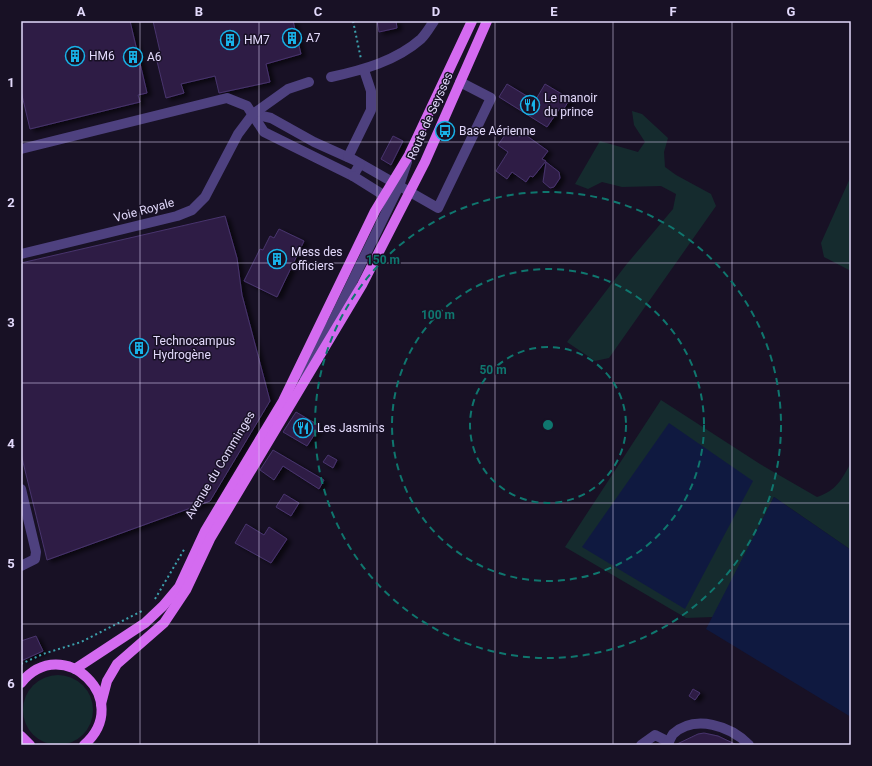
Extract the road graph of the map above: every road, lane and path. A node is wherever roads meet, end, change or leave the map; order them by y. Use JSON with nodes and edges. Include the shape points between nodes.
{"nodes":[{"id":1,"x":353,"y":21,"type":"edge"},
{"id":2,"x":434,"y":21,"type":"edge"},
{"id":3,"x":472,"y":21,"type":"edge"},
{"id":4,"x":487,"y":21,"type":"edge"},
{"id":5,"x":364,"y":70,"type":"junction"},
{"id":6,"x":331,"y":77,"type":"dead end"},
{"id":7,"x":309,"y":82,"type":"dead end"},
{"id":8,"x":460,"y":82,"type":"junction"},
{"id":9,"x":253,"y":114,"type":"junction"},
{"id":10,"x":21,"y":149,"type":"edge"},
{"id":11,"x":348,"y":157,"type":"junction"},
{"id":12,"x":360,"y":164,"type":"junction"},
{"id":13,"x":353,"y":176,"type":"junction"},
{"id":14,"x":393,"y":190,"type":"junction"},
{"id":15,"x":409,"y":193,"type":"junction"},
{"id":16,"x":375,"y":211,"type":"joint"},
{"id":17,"x":385,"y":216,"type":"joint"},
{"id":18,"x":21,"y":254,"type":"edge"},
{"id":19,"x":283,"y":401,"type":"junction"},
{"id":20,"x":21,"y":489,"type":"edge"},
{"id":21,"x":188,"y":544,"type":"dead end"},
{"id":22,"x":21,"y":566,"type":"edge"},
{"id":23,"x":152,"y":604,"type":"dead end"},
{"id":24,"x":146,"y":608,"type":"dead end"},
{"id":25,"x":21,"y":664,"type":"edge"},
{"id":26,"x":75,"y":669,"type":"junction"},
{"id":27,"x":25,"y":676,"type":"edge"},
{"id":28,"x":21,"y":683,"type":"edge"},
{"id":29,"x":101,"y":704,"type":"junction"},
{"id":30,"x":668,"y":743,"type":"edge"},
{"id":31,"x":84,"y":745,"type":"edge"},
{"id":32,"x":641,"y":745,"type":"edge"},
{"id":33,"x":749,"y":745,"type":"edge"}],
"edges":[{"from":1,"to":5,"type":"path"},
{"from":2,"to":5,"type":"lane","via":[[422,38],[392,58]]},
{"from":3,"to":14,"type":"main road","name":"Route de Seysses"},
{"from":4,"to":8,"type":"main road","name":"Route de Seysses"},
{"from":5,"to":6,"type":"lane"},
{"from":5,"to":11,"type":"lane","via":[[371,91],[371,110]]},
{"from":7,"to":9,"type":"lane","name":"Voie Royale","via":[[288,88]]},
{"from":8,"to":15,"type":"main road","name":"Route de Seysses"},
{"from":8,"to":15,"type":"lane","via":[[491,98],[438,208]]},
{"from":9,"to":10,"type":"lane","via":[[248,106],[227,98]]},
{"from":9,"to":11,"type":"lane","via":[[272,118],[314,142]]},
{"from":9,"to":13,"type":"lane","via":[[264,132]]},
{"from":9,"to":18,"type":"lane","name":"Voie Royale","via":[[238,134],[205,197],[192,210],[177,216]]},
{"from":11,"to":12,"type":"lane"},
{"from":12,"to":13,"type":"lane"},
{"from":12,"to":14,"type":"lane"},
{"from":13,"to":14,"type":"lane"},
{"from":14,"to":15,"type":"lane"},
{"from":14,"to":16,"type":"main road","name":"Route de Seysses"},
{"from":14,"to":17,"type":"lane","name":"Route de Seysses"},
{"from":15,"to":29,"type":"main road","name":"Route de Seysses","via":[[362,285],[210,539],[186,590],[164,623],[117,664],[107,681]]},
{"from":16,"to":19,"type":"main road","name":"Avenue du Comminges"},
{"from":17,"to":19,"type":"lane","name":"Avenue du Comminges","via":[[332,323]]},
{"from":19,"to":26,"type":"main road","name":"Avenue du Comminges","via":[[205,531],[179,587],[145,623]]},
{"from":20,"to":22,"type":"lane","via":[[36,552],[35,559]]},
{"from":21,"to":23,"type":"path"},
{"from":24,"to":25,"type":"path","via":[[81,642]]},
{"from":26,"to":27,"type":"main road","via":[[62,665],[47,666]]},
{"from":26,"to":29,"type":"main road","via":[[93,683]]},
{"from":27,"to":28,"type":"main road"},
{"from":29,"to":31,"type":"main road","via":[[99,723]]},
{"from":30,"to":32,"type":"lane","via":[[655,735]]},
{"from":30,"to":33,"type":"lane","via":[[673,735],[689,726],[706,723],[722,727]]}]}
